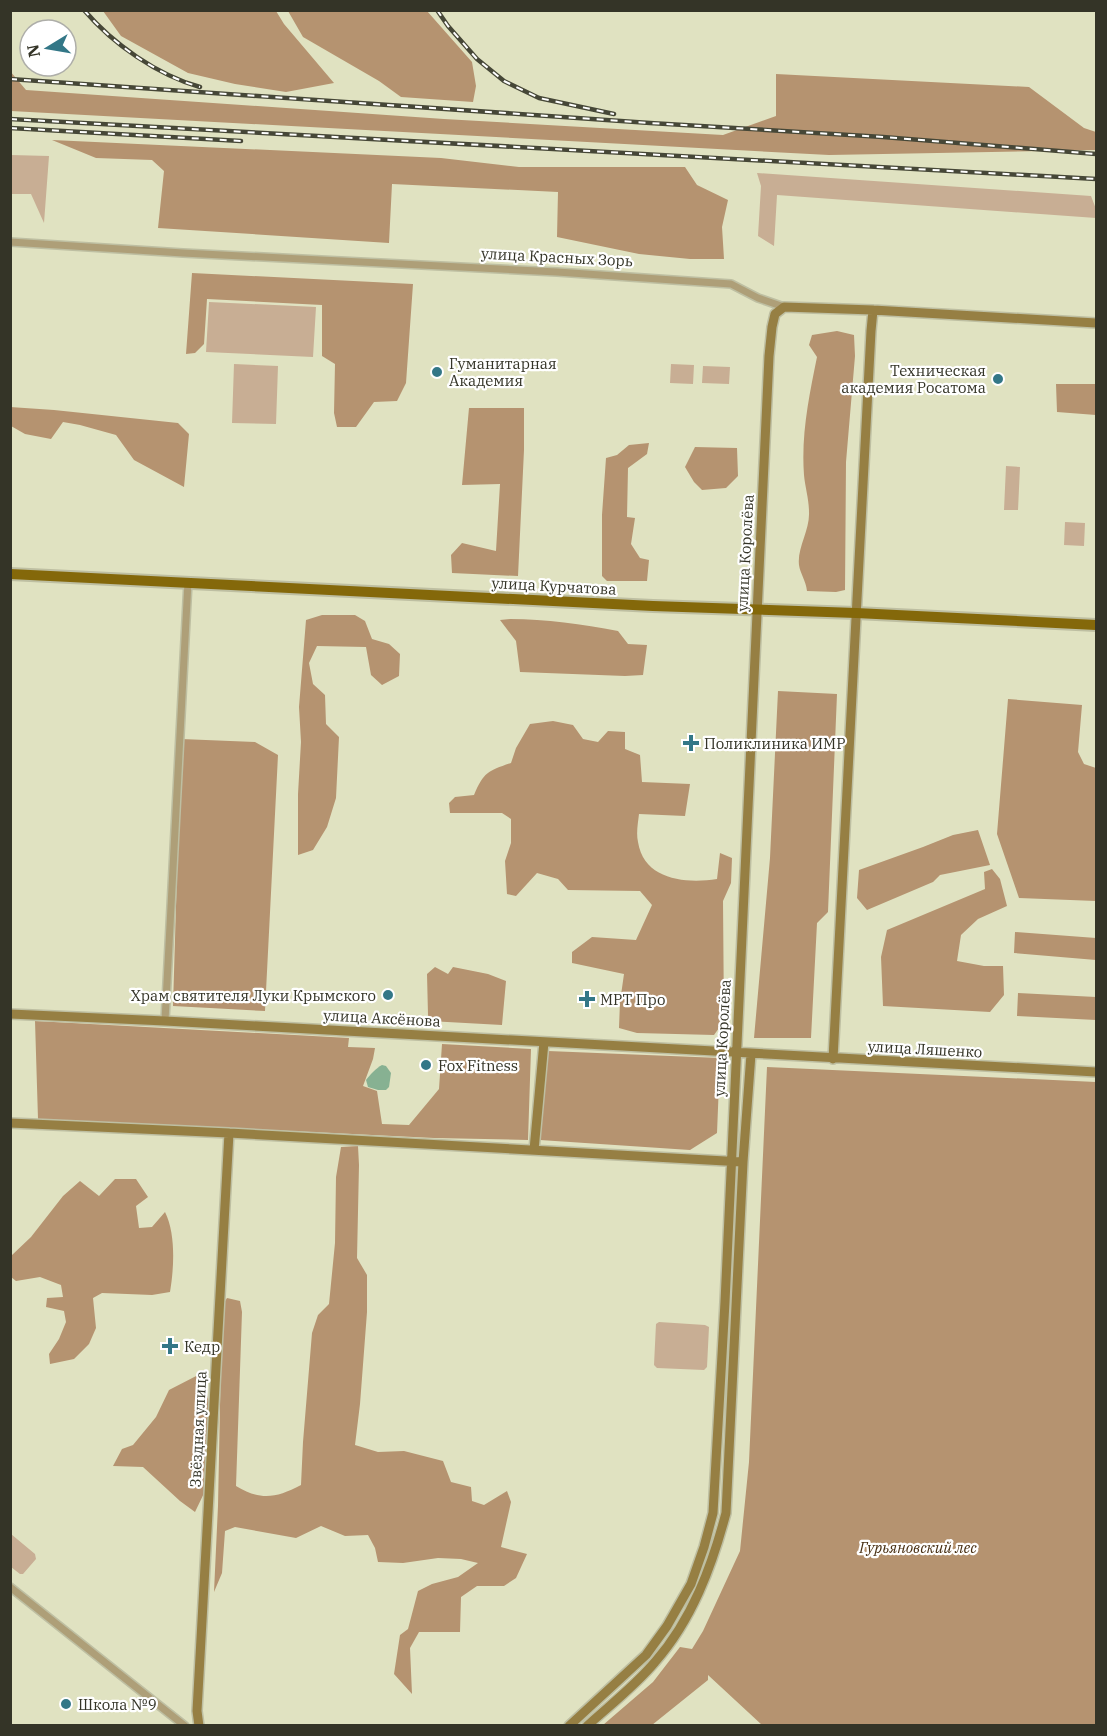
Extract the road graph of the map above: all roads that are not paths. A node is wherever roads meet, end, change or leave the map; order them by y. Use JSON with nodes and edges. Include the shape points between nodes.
{"nodes":[{"id":1,"x":10,"y":242,"type":"edge"},
{"id":2,"x":784,"y":307,"type":"junction"},
{"id":3,"x":873,"y":310,"type":"junction"},
{"id":4,"x":1096,"y":323,"type":"edge"},
{"id":5,"x":10,"y":574,"type":"edge"},
{"id":6,"x":188,"y":582,"type":"junction"},
{"id":7,"x":757,"y":610,"type":"junction"},
{"id":8,"x":856,"y":613,"type":"junction"},
{"id":9,"x":1096,"y":625,"type":"edge"},
{"id":10,"x":10,"y":1014,"type":"edge"},
{"id":11,"x":165,"y":1021,"type":"junction"},
{"id":12,"x":544,"y":1042,"type":"junction"},
{"id":13,"x":736,"y":1053,"type":"junction"},
{"id":14,"x":751,"y":1054,"type":"junction"},
{"id":15,"x":833,"y":1059,"type":"junction"},
{"id":16,"x":1096,"y":1072,"type":"edge"},
{"id":17,"x":10,"y":1123,"type":"edge"},
{"id":18,"x":229,"y":1133,"type":"junction"},
{"id":19,"x":534,"y":1150,"type":"junction"},
{"id":20,"x":730,"y":1161,"type":"junction"},
{"id":21,"x":743,"y":1162,"type":"junction"},
{"id":22,"x":10,"y":1587,"type":"edge"},
{"id":23,"x":185,"y":1725,"type":"edge"},
{"id":24,"x":199,"y":1725,"type":"edge"},
{"id":25,"x":569,"y":1725,"type":"edge"},
{"id":26,"x":587,"y":1725,"type":"edge"}],
"edges":[{"from":1,"to":2,"type":"street","name":"улица Красных Зорь","via":[[731,284]]},
{"from":2,"to":3,"type":"main road","name":"улица Красных Зорь"},
{"from":2,"to":7,"type":"main road","name":"улица Королёва","via":[[775,314],[770,347]]},
{"from":3,"to":4,"type":"main road","name":"улица Красных Зорь"},
{"from":3,"to":8,"type":"main road"},
{"from":5,"to":6,"type":"main road","name":"улица Курчатова"},
{"from":6,"to":7,"type":"main road","name":"улица Курчатова"},
{"from":6,"to":11,"type":"street"},
{"from":7,"to":8,"type":"main road","name":"улица Курчатова"},
{"from":7,"to":13,"type":"main road","name":"улица Королёва"},
{"from":8,"to":9,"type":"main road","name":"улица Курчатова"},
{"from":8,"to":15,"type":"main road"},
{"from":10,"to":11,"type":"main road","name":"улица Аксёнова"},
{"from":11,"to":12,"type":"main road","name":"улица Аксёнова"},
{"from":12,"to":13,"type":"main road","name":"улица Аксёнова"},
{"from":12,"to":19,"type":"main road"},
{"from":13,"to":14,"type":"main road","name":"улица Аксёнова"},
{"from":13,"to":20,"type":"main road","name":"улица Королёва"},
{"from":14,"to":15,"type":"main road","name":"улица Ляшенко"},
{"from":14,"to":21,"type":"main road","name":"улица Королёва"},
{"from":15,"to":16,"type":"main road","name":"улица Ляшенко"},
{"from":17,"to":18,"type":"main road"},
{"from":18,"to":19,"type":"main road"},
{"from":18,"to":24,"type":"main road","name":"Звёздная улица"},
{"from":19,"to":20,"type":"main road"},
{"from":20,"to":21,"type":"main road"},
{"from":20,"to":25,"type":"main road","name":"улица Королёва","via":[[716,1481],[704,1548],[690,1584],[646,1655]]},
{"from":21,"to":26,"type":"main road","name":"улица Королёва","via":[[726,1513],[717,1551],[702,1588],[656,1662]]},
{"from":22,"to":23,"type":"street"}]}
